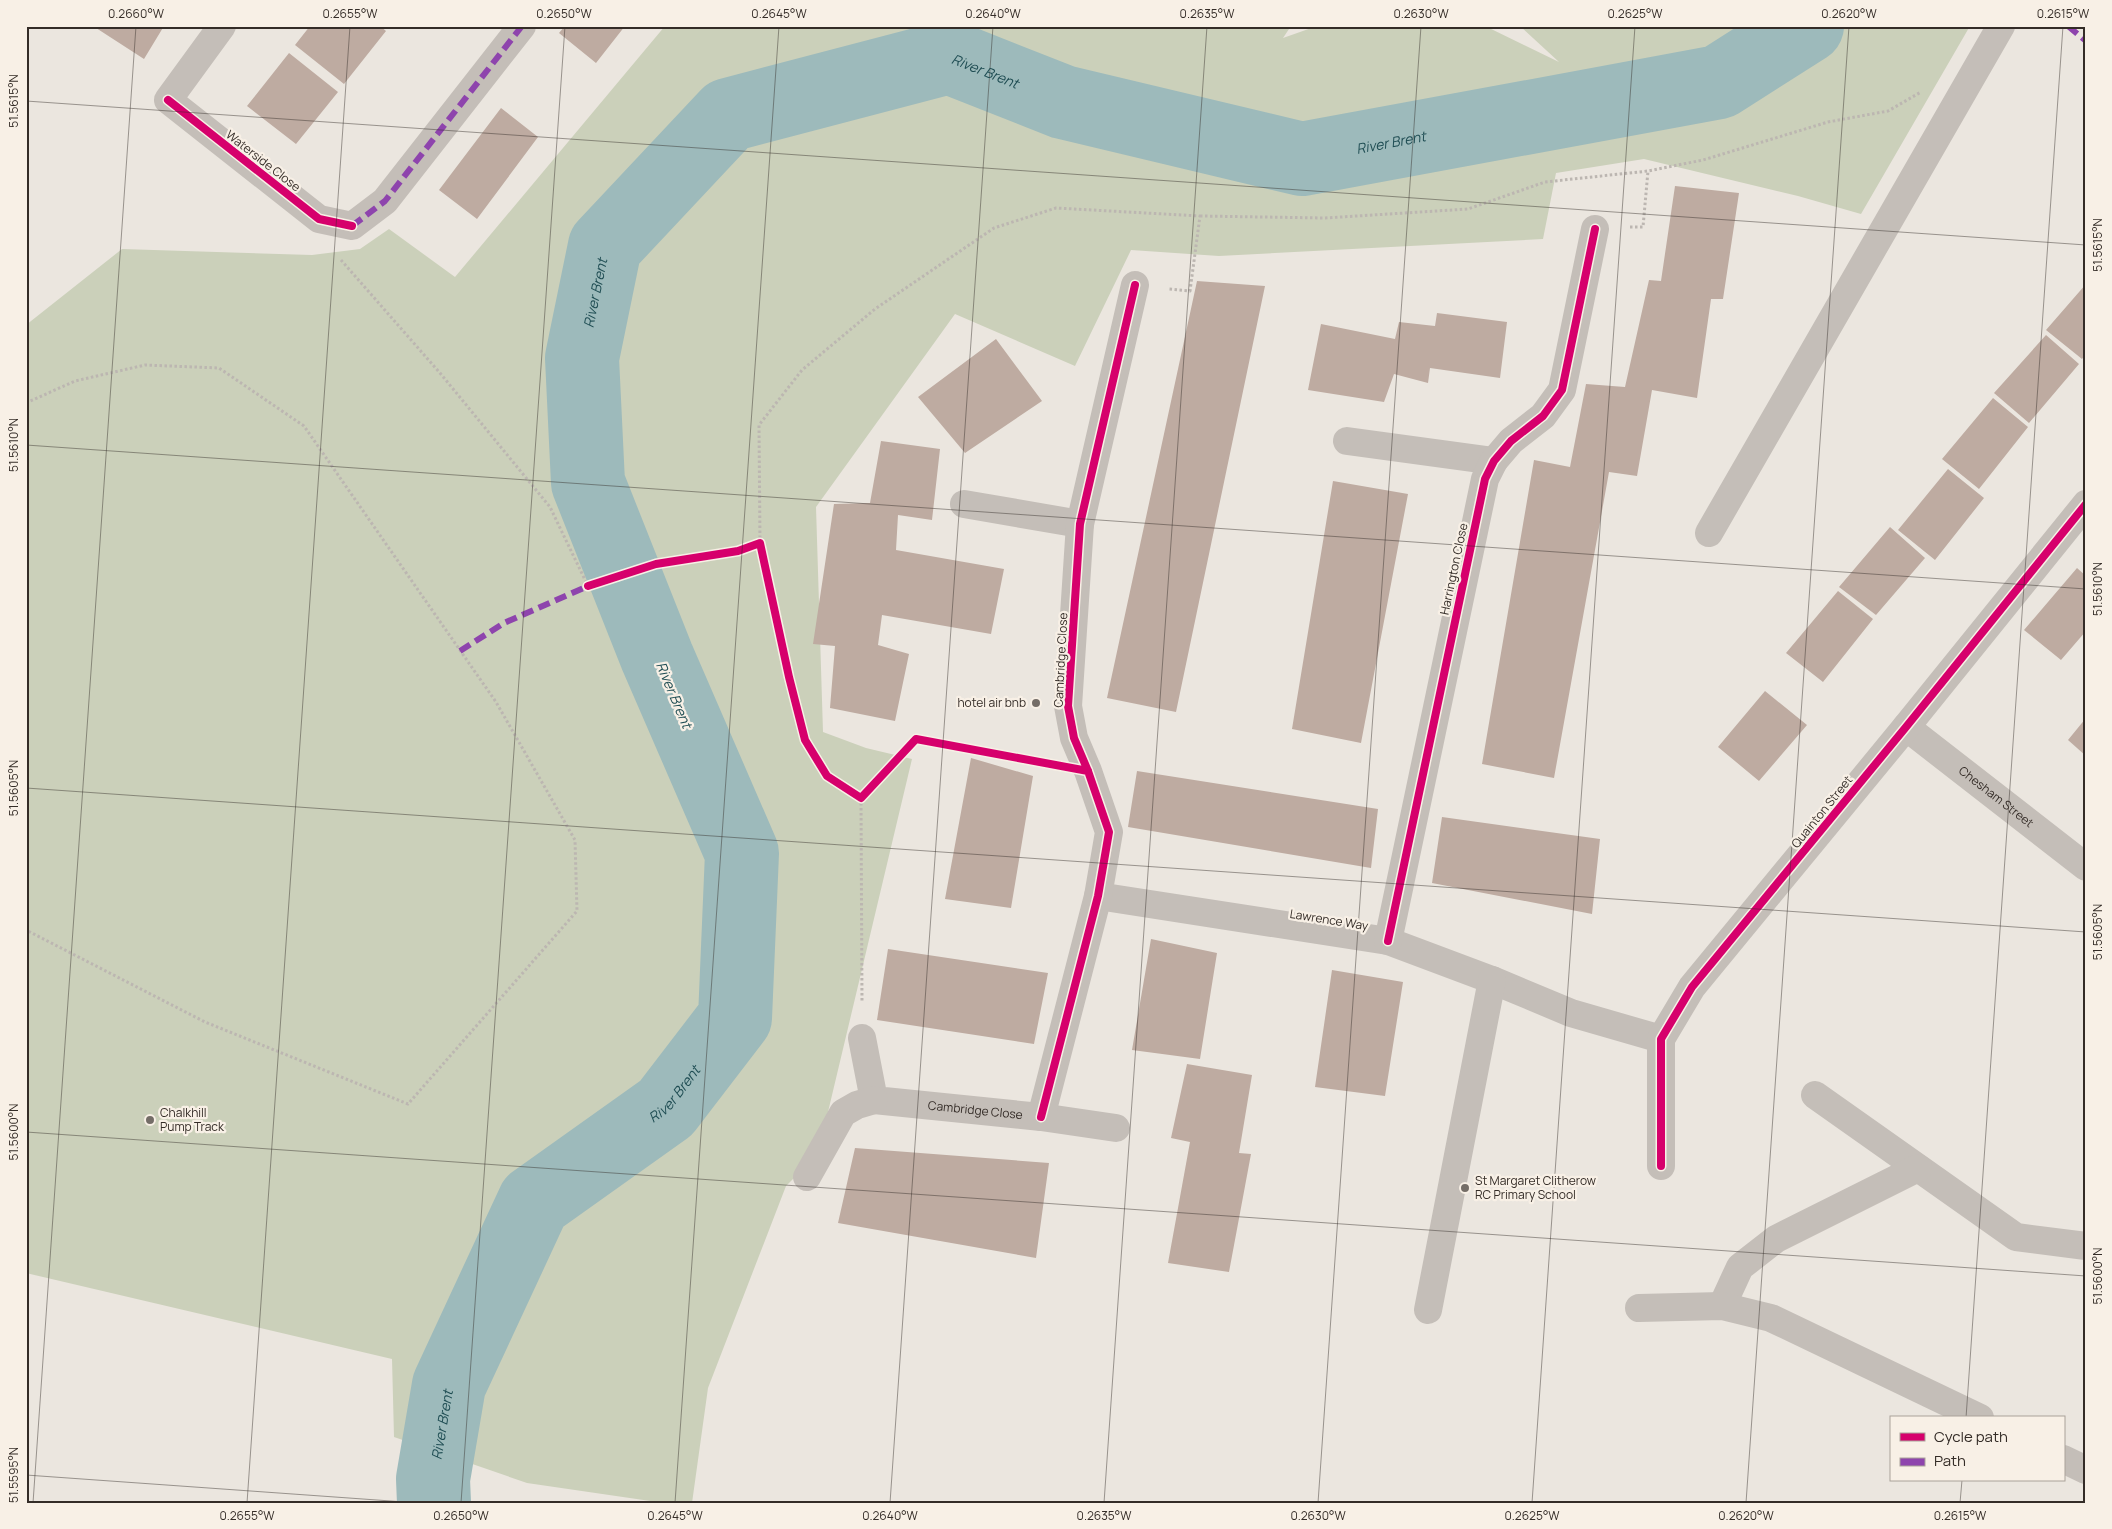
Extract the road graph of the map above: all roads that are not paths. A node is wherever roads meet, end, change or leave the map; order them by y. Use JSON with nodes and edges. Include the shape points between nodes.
{"nodes":[{"id":1,"x":222,"y":26,"type":"edge"},
{"id":2,"x":522,"y":26,"type":"edge"},
{"id":3,"x":2001,"y":26,"type":"edge"},
{"id":4,"x":1595,"y":229,"type":"road end"},
{"id":5,"x":1135,"y":285,"type":"road end"},
{"id":6,"x":1347,"y":441,"type":"dead end"},
{"id":7,"x":1494,"y":461,"type":"junction"},
{"id":8,"x":964,"y":504,"type":"dead end"},
{"id":9,"x":2086,"y":504,"type":"edge"},
{"id":10,"x":1080,"y":524,"type":"junction"},
{"id":11,"x":1709,"y":533,"type":"dead end"},
{"id":12,"x":1906,"y":727,"type":"junction"},
{"id":13,"x":2086,"y":867,"type":"edge"},
{"id":14,"x":1098,"y":896,"type":"junction"},
{"id":15,"x":1388,"y":940,"type":"junction"},
{"id":16,"x":1492,"y":980,"type":"junction"},
{"id":17,"x":862,"y":1038,"type":"road end"},
{"id":18,"x":1661,"y":1039,"type":"junction"},
{"id":19,"x":1815,"y":1096,"type":"dead end"},
{"id":20,"x":874,"y":1100,"type":"junction"},
{"id":21,"x":1041,"y":1117,"type":"junction"},
{"id":22,"x":1116,"y":1128,"type":"dead end"},
{"id":23,"x":1661,"y":1166,"type":"dead end"},
{"id":24,"x":1918,"y":1168,"type":"junction"},
{"id":25,"x":807,"y":1177,"type":"dead end"},
{"id":26,"x":2086,"y":1246,"type":"edge"},
{"id":27,"x":1722,"y":1306,"type":"junction"},
{"id":28,"x":1639,"y":1308,"type":"dead end"},
{"id":29,"x":1428,"y":1310,"type":"dead end"},
{"id":30,"x":1976,"y":1416,"type":"edge"},
{"id":31,"x":2064,"y":1459,"type":"edge"},
{"id":32,"x":2086,"y":1470,"type":"edge"}],
"edges":[{"from":1,"to":2,"type":"street","name":"Waterside Close","via":[[168,100],[319,219],[352,226],[385,201]]},
{"from":3,"to":11,"type":"street"},
{"from":4,"to":7,"type":"street","name":"Harrington Close","via":[[1562,390],[1543,416]]},
{"from":5,"to":10,"type":"street","name":"Cambridge Close"},
{"from":6,"to":7,"type":"street"},
{"from":7,"to":15,"type":"street","name":"Harrington Close","via":[[1485,479]]},
{"from":8,"to":10,"type":"street"},
{"from":9,"to":12,"type":"street","name":"Quainton Street"},
{"from":10,"to":14,"type":"street","name":"Cambridge Close","via":[[1068,706],[1074,738],[1108,832]]},
{"from":12,"to":13,"type":"street","name":"Chesham Street"},
{"from":12,"to":18,"type":"street","name":"Quainton Street","via":[[1692,987]]},
{"from":14,"to":15,"type":"street","name":"Lawrence Way"},
{"from":14,"to":21,"type":"street","name":"Cambridge Close"},
{"from":15,"to":16,"type":"street","name":"Lawrence Way"},
{"from":16,"to":18,"type":"street","name":"Lawrence Way","via":[[1571,1013]]},
{"from":16,"to":29,"type":"street"},
{"from":17,"to":20,"type":"street"},
{"from":18,"to":23,"type":"street"},
{"from":19,"to":24,"type":"street"},
{"from":20,"to":21,"type":"street","name":"Cambridge Close"},
{"from":20,"to":25,"type":"street","via":[[843,1113]]},
{"from":21,"to":22,"type":"street"},
{"from":24,"to":26,"type":"street","via":[[2016,1237]]},
{"from":24,"to":27,"type":"street","via":[[1776,1239],[1740,1267]]},
{"from":27,"to":28,"type":"street"},
{"from":27,"to":30,"type":"street","via":[[1771,1318]]},
{"from":31,"to":32,"type":"street"}]}
